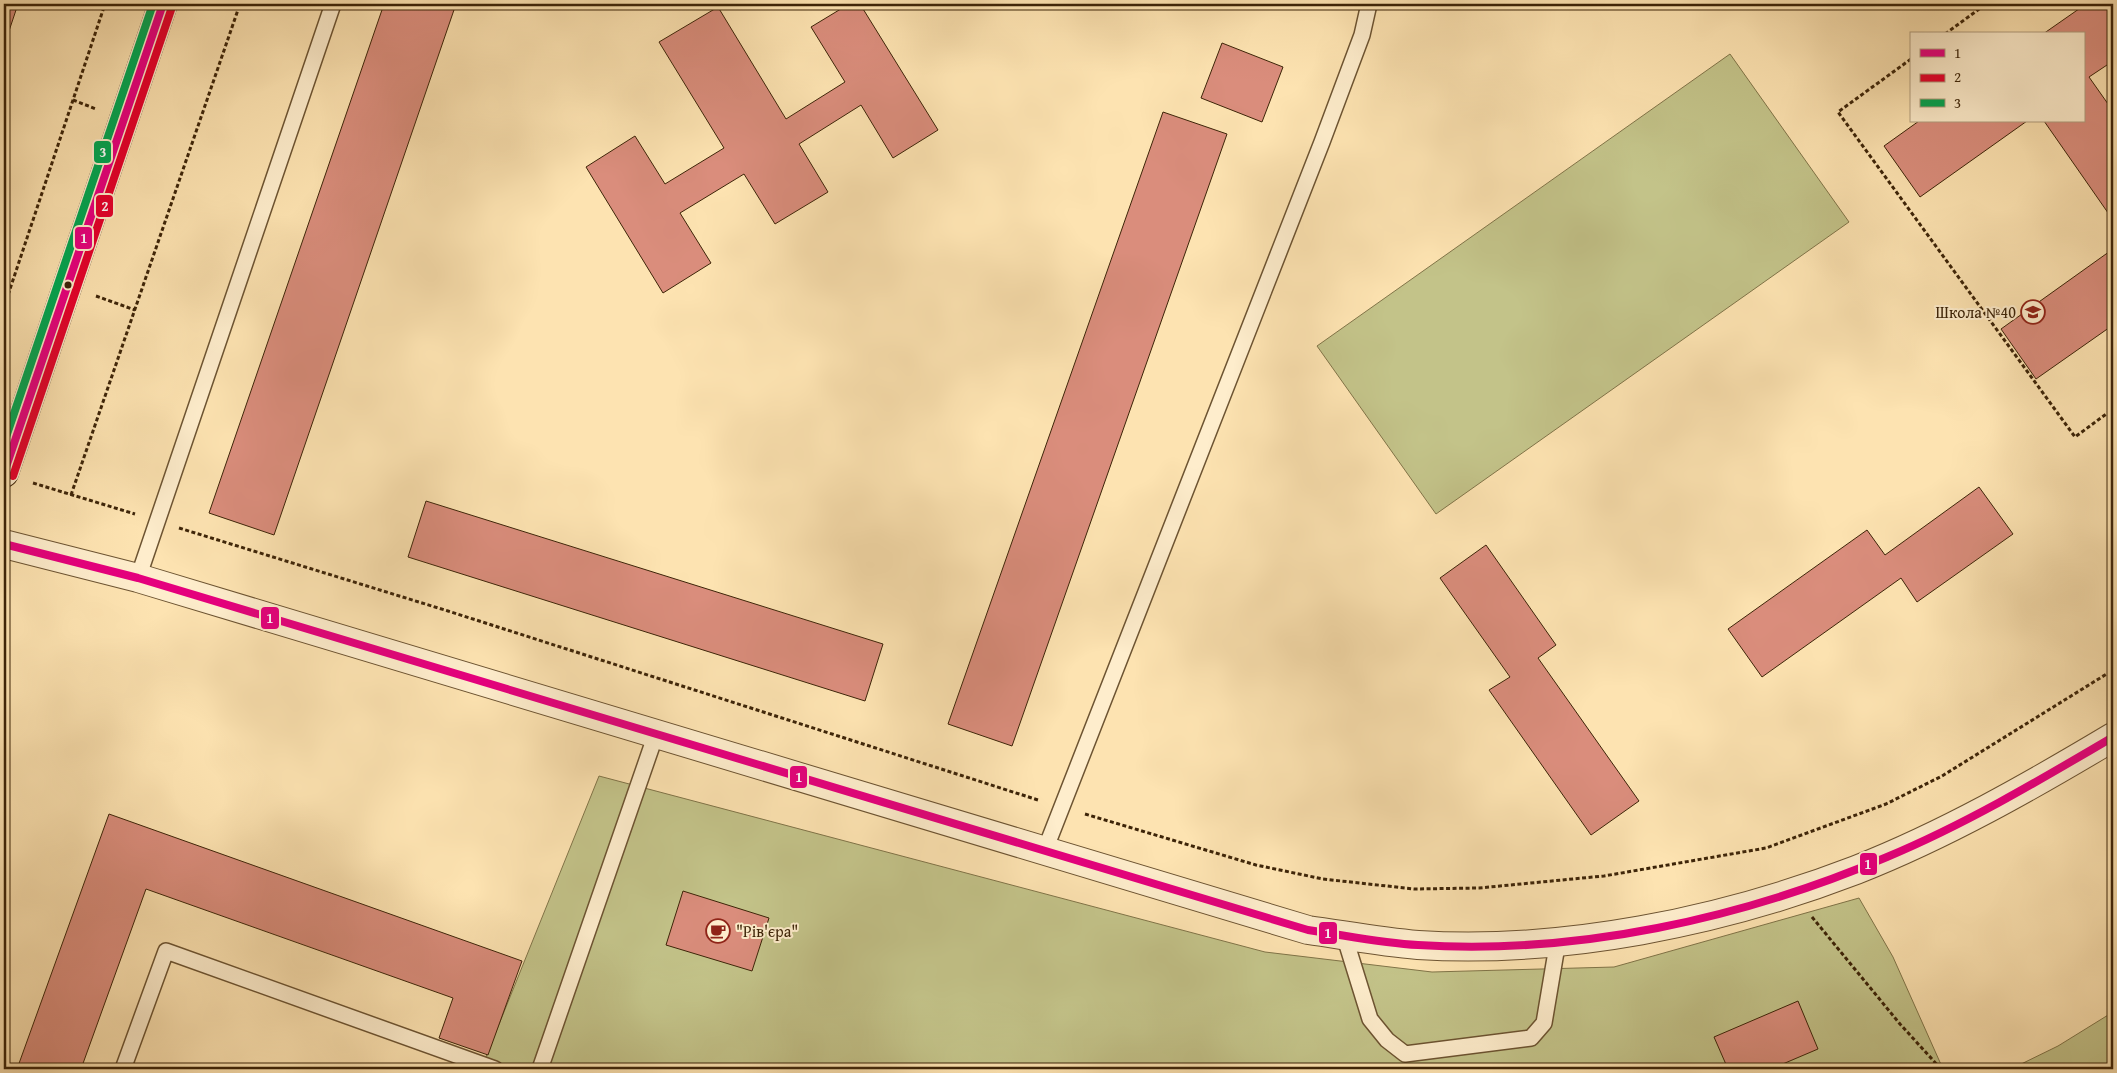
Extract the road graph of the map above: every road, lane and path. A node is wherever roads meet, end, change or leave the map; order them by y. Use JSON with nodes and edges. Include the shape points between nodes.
{"nodes":[{"id":1,"x":105,"y":4,"type":"edge"},
{"id":2,"x":163,"y":4,"type":"edge"},
{"id":3,"x":240,"y":4,"type":"edge"},
{"id":4,"x":333,"y":4,"type":"edge"},
{"id":5,"x":1369,"y":4,"type":"edge"},
{"id":6,"x":1986,"y":4,"type":"edge"},
{"id":7,"x":1948,"y":32,"type":"edge"},
{"id":8,"x":1910,"y":60,"type":"edge"},
{"id":9,"x":68,"y":285,"type":"junction"},
{"id":10,"x":4,"y":306,"type":"edge"},
{"id":11,"x":135,"y":310,"type":"junction"},
{"id":12,"x":2113,"y":408,"type":"edge"},
{"id":13,"x":4,"y":473,"type":"edge"},
{"id":14,"x":71,"y":495,"type":"dead end"},
{"id":15,"x":4,"y":544,"type":"edge"},
{"id":16,"x":138,"y":578,"type":"junction"},
{"id":17,"x":656,"y":734,"type":"junction"},
{"id":18,"x":2113,"y":737,"type":"edge"},
{"id":19,"x":1045,"y":850,"type":"junction"},
{"id":20,"x":1791,"y":892,"type":"junction"},
{"id":21,"x":1344,"y":935,"type":"junction"},
{"id":22,"x":1558,"y":940,"type":"junction"},
{"id":23,"x":123,"y":1069,"type":"edge"},
{"id":24,"x":494,"y":1069,"type":"edge"},
{"id":25,"x":540,"y":1069,"type":"edge"},
{"id":26,"x":1941,"y":1069,"type":"edge"}],
"edges":[{"from":1,"to":10,"type":"path"},
{"from":2,"to":9,"type":"street"},
{"from":3,"to":11,"type":"path"},
{"from":4,"to":16,"type":"lane"},
{"from":5,"to":19,"type":"lane","via":[[1362,35],[1322,142]]},
{"from":6,"to":7,"type":"path"},
{"from":8,"to":12,"type":"path","via":[[1838,112],[2075,436]]},
{"from":9,"to":11,"type":"path"},
{"from":9,"to":13,"type":"street"},
{"from":11,"to":14,"type":"path"},
{"from":15,"to":16,"type":"street"},
{"from":16,"to":17,"type":"street"},
{"from":17,"to":19,"type":"street"},
{"from":17,"to":25,"type":"lane"},
{"from":18,"to":20,"type":"street","via":[[1954,825],[1857,869]]},
{"from":19,"to":21,"type":"street","via":[[1308,930]]},
{"from":20,"to":22,"type":"street","via":[[1760,903],[1633,931]]},
{"from":20,"to":26,"type":"path"},
{"from":21,"to":22,"type":"street","via":[[1418,945],[1525,944]]},
{"from":21,"to":22,"type":"lane","via":[[1370,1019],[1387,1040],[1405,1054],[1531,1038],[1544,1023]]},
{"from":23,"to":24,"type":"lane","via":[[166,951]]}]}
